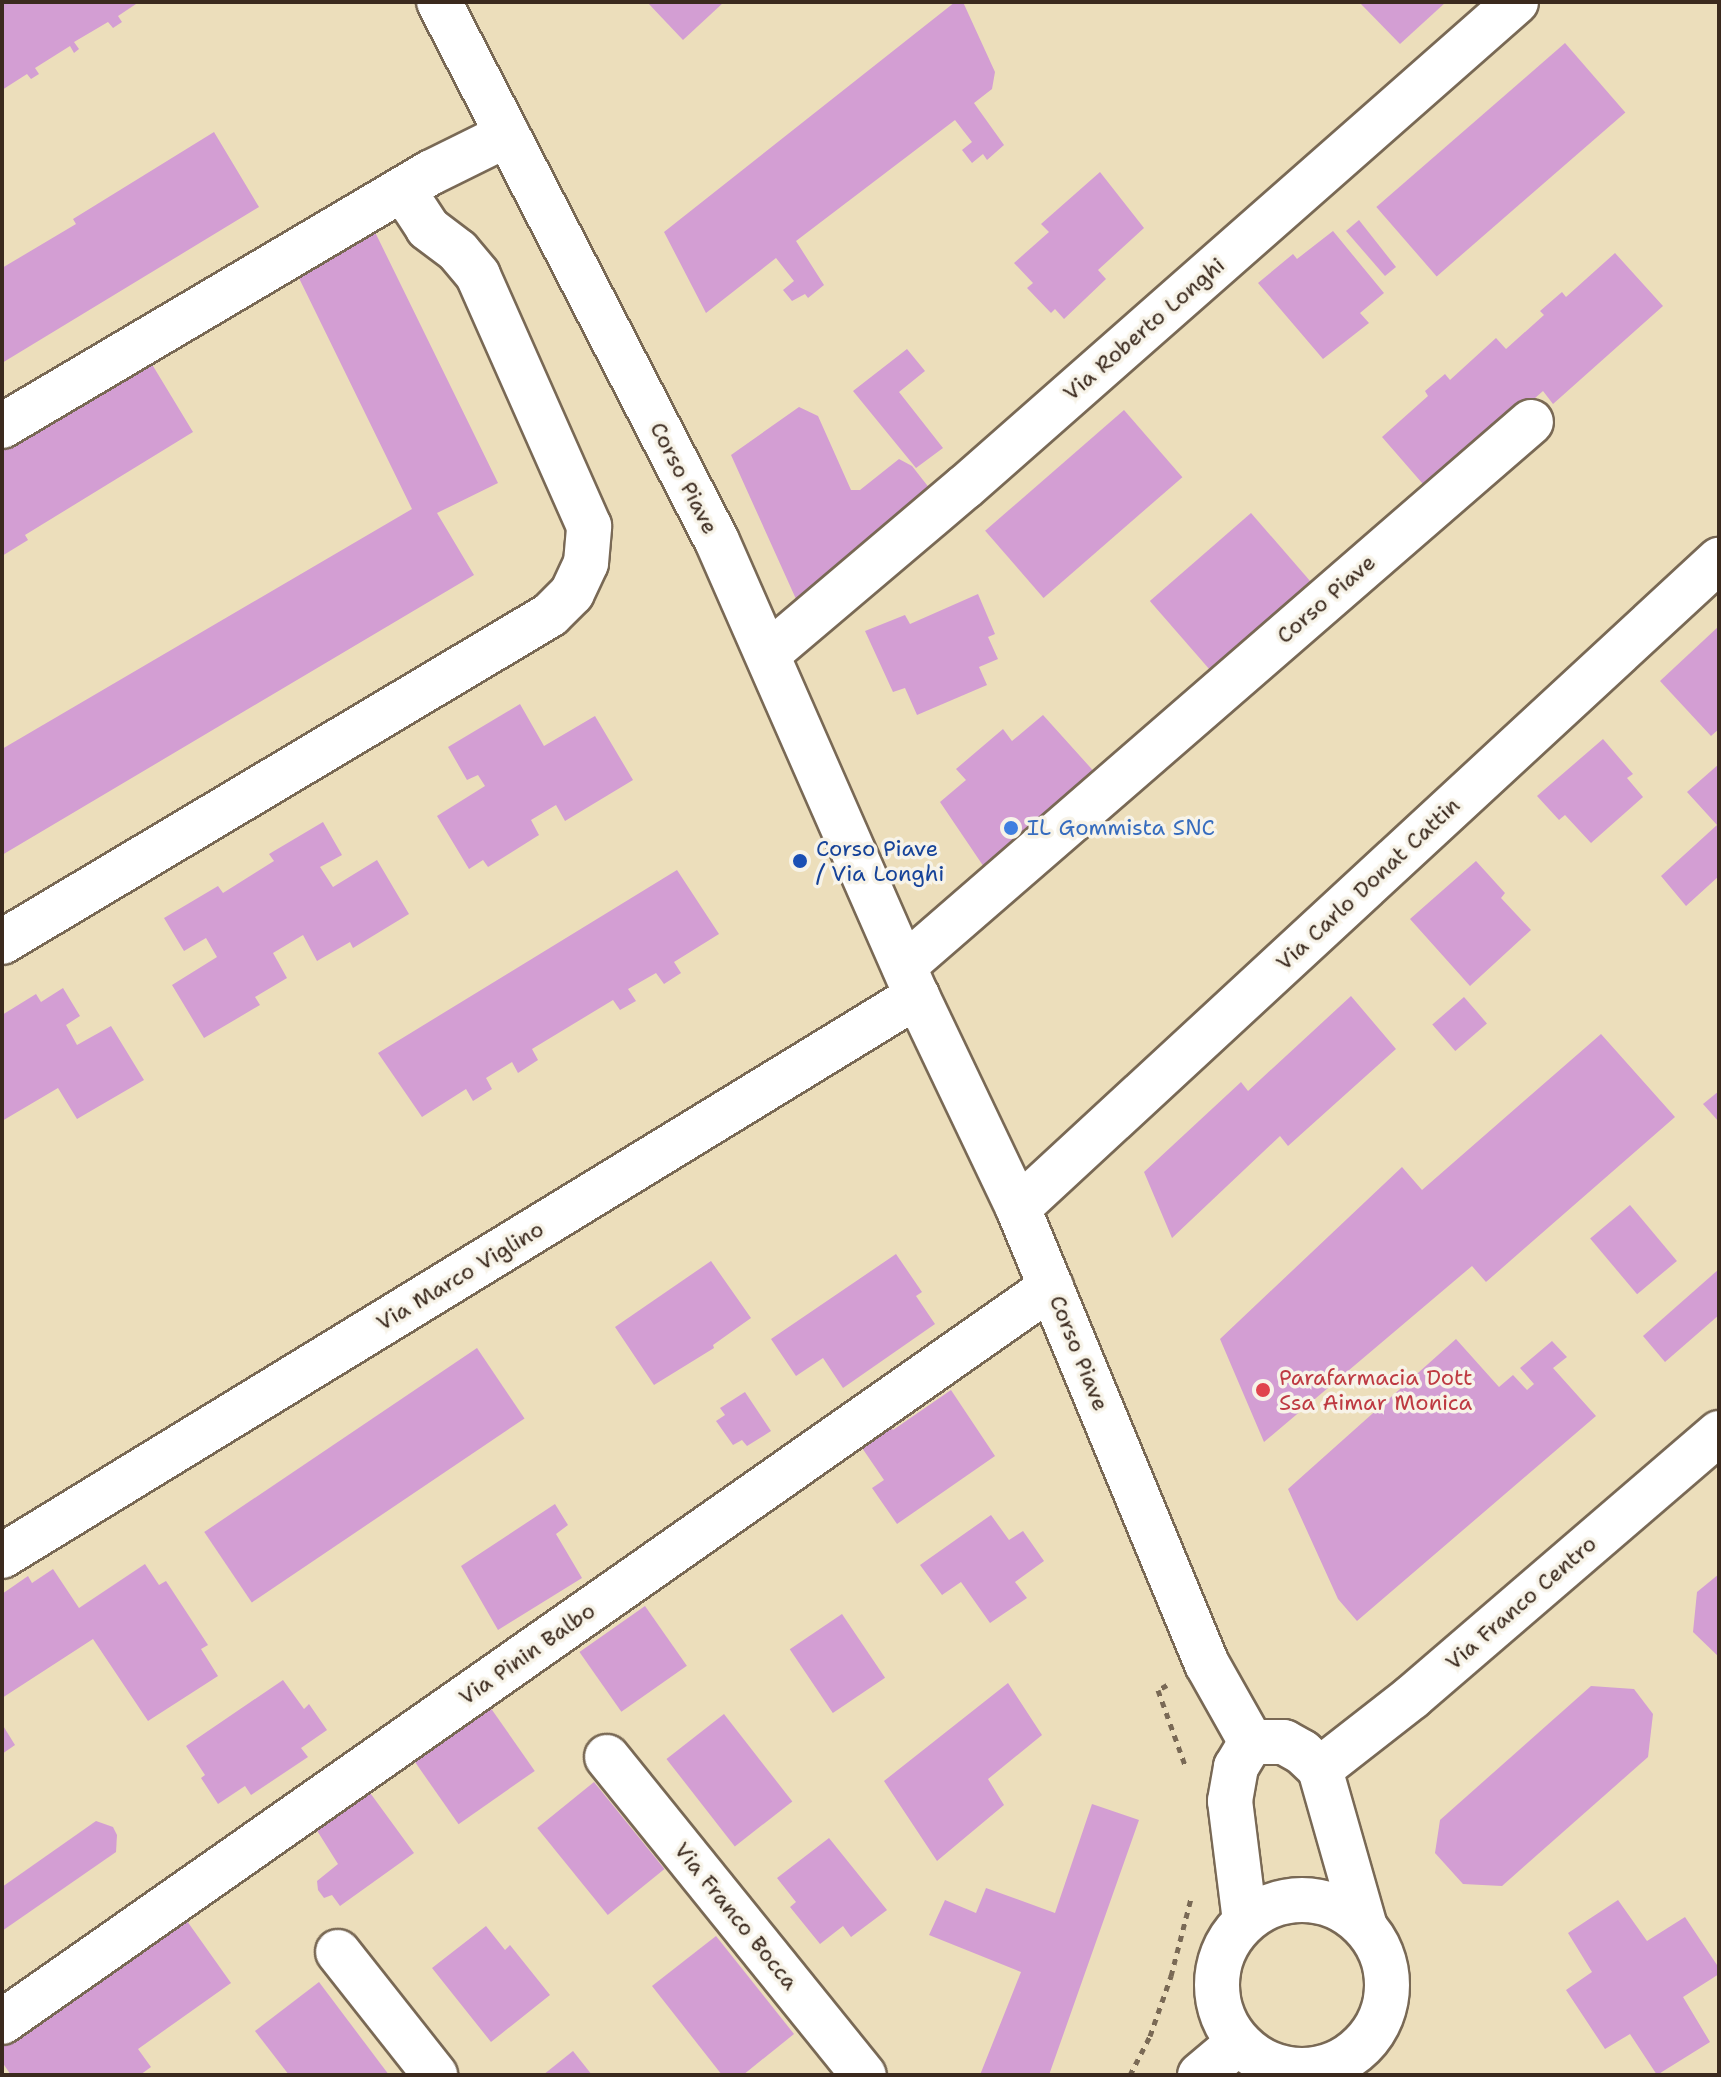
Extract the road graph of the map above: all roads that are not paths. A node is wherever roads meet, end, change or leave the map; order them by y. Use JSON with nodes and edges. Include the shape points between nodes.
{"nodes":[{"id":1,"x":439,"y":2,"type":"edge"},
{"id":2,"x":1516,"y":2,"type":"edge"},
{"id":3,"x":507,"y":135,"type":"junction"},
{"id":4,"x":403,"y":190,"type":"junction"},
{"id":5,"x":1531,"y":422,"type":"dead end"},
{"id":6,"x":2,"y":426,"type":"edge"},
{"id":7,"x":1719,"y":560,"type":"edge"},
{"id":8,"x":769,"y":653,"type":"junction"},
{"id":9,"x":2,"y":942,"type":"edge"},
{"id":10,"x":910,"y":981,"type":"junction"},
{"id":11,"x":1018,"y":1208,"type":"junction"},
{"id":12,"x":1051,"y":1287,"type":"junction"},
{"id":13,"x":1719,"y":1433,"type":"edge"},
{"id":14,"x":2,"y":1556,"type":"edge"},
{"id":15,"x":1251,"y":1742,"type":"junction"},
{"id":16,"x":607,"y":1757,"type":"dead end"},
{"id":17,"x":1320,"y":1769,"type":"junction"},
{"id":18,"x":1245,"y":1921,"type":"junction"},
{"id":19,"x":1365,"y":1927,"type":"junction"},
{"id":20,"x":338,"y":1952,"type":"dead end"},
{"id":21,"x":2,"y":2022,"type":"edge"},
{"id":22,"x":1238,"y":2043,"type":"junction"},
{"id":23,"x":1368,"y":2062,"type":"edge"},
{"id":24,"x":435,"y":2075,"type":"edge"},
{"id":25,"x":864,"y":2075,"type":"edge"},
{"id":26,"x":1200,"y":2075,"type":"edge"}],
"edges":[{"from":1,"to":3,"type":"street","name":"Corso Piave"},
{"from":2,"to":8,"type":"street","name":"Via Roberto Longhi"},
{"from":3,"to":4,"type":"street"},
{"from":3,"to":8,"type":"street","name":"Corso Piave","via":[[717,541]]},
{"from":4,"to":6,"type":"street"},
{"from":4,"to":9,"type":"street","via":[[428,228],[478,275],[589,526],[586,563],[572,593],[550,615]]},
{"from":5,"to":10,"type":"street","name":"Corso Piave"},
{"from":7,"to":11,"type":"street","name":"Via Carlo Donat Cattin"},
{"from":8,"to":10,"type":"street","name":"Corso Piave"},
{"from":10,"to":11,"type":"street","name":"Corso Piave"},
{"from":10,"to":14,"type":"street","name":"Via Marco Viglino"},
{"from":11,"to":12,"type":"street","name":"Corso Piave"},
{"from":12,"to":15,"type":"street","name":"Corso Piave","via":[[1207,1664]]},
{"from":12,"to":21,"type":"street","name":"Via Pinin Balbo"},
{"from":13,"to":17,"type":"street","name":"Via Franco Centro","via":[[1412,1697]]},
{"from":15,"to":17,"type":"street","via":[[1284,1742]]},
{"from":15,"to":18,"type":"street","via":[[1236,1767],[1230,1801]]},
{"from":16,"to":25,"type":"street","name":"Via Franco Bocca"},
{"from":17,"to":19,"type":"street"},
{"from":18,"to":19,"type":"street","via":[[1273,1904],[1306,1899],[1339,1907]]},
{"from":18,"to":22,"type":"street","via":[[1224,1948],[1217,1980],[1221,2013]]},
{"from":19,"to":23,"type":"street","via":[[1383,1956],[1387,1989]]},
{"from":20,"to":24,"type":"street"},
{"from":22,"to":23,"type":"street","via":[[1265,2062],[1297,2071]]},
{"from":22,"to":26,"type":"street"}]}
